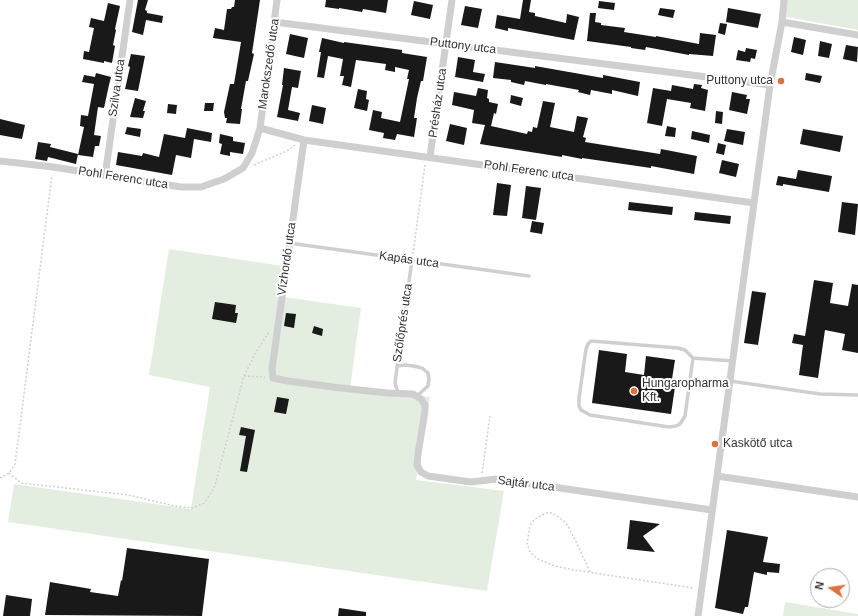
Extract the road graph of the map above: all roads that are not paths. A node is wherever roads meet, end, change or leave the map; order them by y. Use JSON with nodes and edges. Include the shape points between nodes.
{"nodes":[{"id":1,"x":130,"y":0,"type":"edge"},
{"id":2,"x":277,"y":0,"type":"edge"},
{"id":3,"x":452,"y":0,"type":"edge"},
{"id":4,"x":784,"y":0,"type":"edge"},
{"id":5,"x":274,"y":22,"type":"junction"},
{"id":6,"x":782,"y":22,"type":"junction"},
{"id":7,"x":858,"y":35,"type":"edge"},
{"id":8,"x":446,"y":44,"type":"junction"},
{"id":9,"x":770,"y":85,"type":"junction"},
{"id":10,"x":260,"y":128,"type":"junction"},
{"id":11,"x":304,"y":140,"type":"junction"},
{"id":12,"x":428,"y":157,"type":"junction"},
{"id":13,"x":0,"y":161,"type":"edge"},
{"id":14,"x":105,"y":176,"type":"junction"},
{"id":15,"x":754,"y":203,"type":"junction"},
{"id":16,"x":289,"y":243,"type":"junction"},
{"id":17,"x":412,"y":260,"type":"junction"},
{"id":18,"x":529,"y":276,"type":"dead end"},
{"id":19,"x":693,"y":358,"type":"junction"},
{"id":20,"x":733,"y":361,"type":"junction"},
{"id":21,"x":397,"y":366,"type":"junction"},
{"id":22,"x":730,"y":381,"type":"junction"},
{"id":23,"x":398,"y":394,"type":"junction"},
{"id":24,"x":858,"y":395,"type":"edge"},
{"id":25,"x":416,"y":396,"type":"junction"},
{"id":26,"x":717,"y":476,"type":"junction"},
{"id":27,"x":858,"y":497,"type":"edge"},
{"id":28,"x":712,"y":510,"type":"junction"},
{"id":29,"x":698,"y":616,"type":"edge"}],
"edges":[{"from":1,"to":14,"type":"street","name":"Szilva utca"},
{"from":2,"to":5,"type":"street","name":"Marokszedő utca"},
{"from":3,"to":8,"type":"street","name":"Présház utca"},
{"from":4,"to":6,"type":"street"},
{"from":5,"to":8,"type":"street","name":"Puttony utca"},
{"from":5,"to":10,"type":"street","name":"Marokszedő utca"},
{"from":6,"to":7,"type":"street"},
{"from":6,"to":9,"type":"street"},
{"from":8,"to":9,"type":"street","name":"Puttony utca"},
{"from":8,"to":12,"type":"street","name":"Présház utca"},
{"from":9,"to":15,"type":"street"},
{"from":10,"to":11,"type":"street","name":"Pohl Ferenc utca"},
{"from":10,"to":14,"type":"street","name":"Pohl Ferenc utca","via":[[252,153],[243,168],[224,180],[201,187],[181,187]]},
{"from":11,"to":12,"type":"street","name":"Pohl Ferenc utca"},
{"from":11,"to":16,"type":"street","name":"Vízhordó utca"},
{"from":12,"to":15,"type":"street","name":"Pohl Ferenc utca"},
{"from":13,"to":14,"type":"street","name":"Pohl Ferenc utca"},
{"from":15,"to":20,"type":"street"},
{"from":16,"to":17,"type":"lane","name":"Kapás utca"},
{"from":16,"to":23,"type":"street","name":"Vízhordó utca","via":[[272,369],[273,378]]},
{"from":17,"to":18,"type":"lane","name":"Kapás utca"},
{"from":17,"to":21,"type":"lane","name":"Szőlőprés utca"},
{"from":19,"to":19,"type":"lane","via":[[685,350],[678,348],[591,341],[586,349],[579,398],[581,410],[590,415],[676,426],[685,416]]},
{"from":19,"to":20,"type":"lane"},
{"from":20,"to":22,"type":"street"},
{"from":21,"to":23,"type":"lane","name":"Szőlőprés utca","via":[[395,383]]},
{"from":21,"to":25,"type":"lane","via":[[422,368],[428,373],[428,386]]},
{"from":22,"to":24,"type":"lane","via":[[820,394]]},
{"from":22,"to":26,"type":"street"},
{"from":23,"to":25,"type":"street"},
{"from":25,"to":28,"type":"street","name":"Sajtár utca","via":[[425,404],[417,465],[421,472],[428,476],[480,482],[508,480]]},
{"from":26,"to":27,"type":"street"},
{"from":26,"to":28,"type":"street"},
{"from":28,"to":29,"type":"street"}]}
